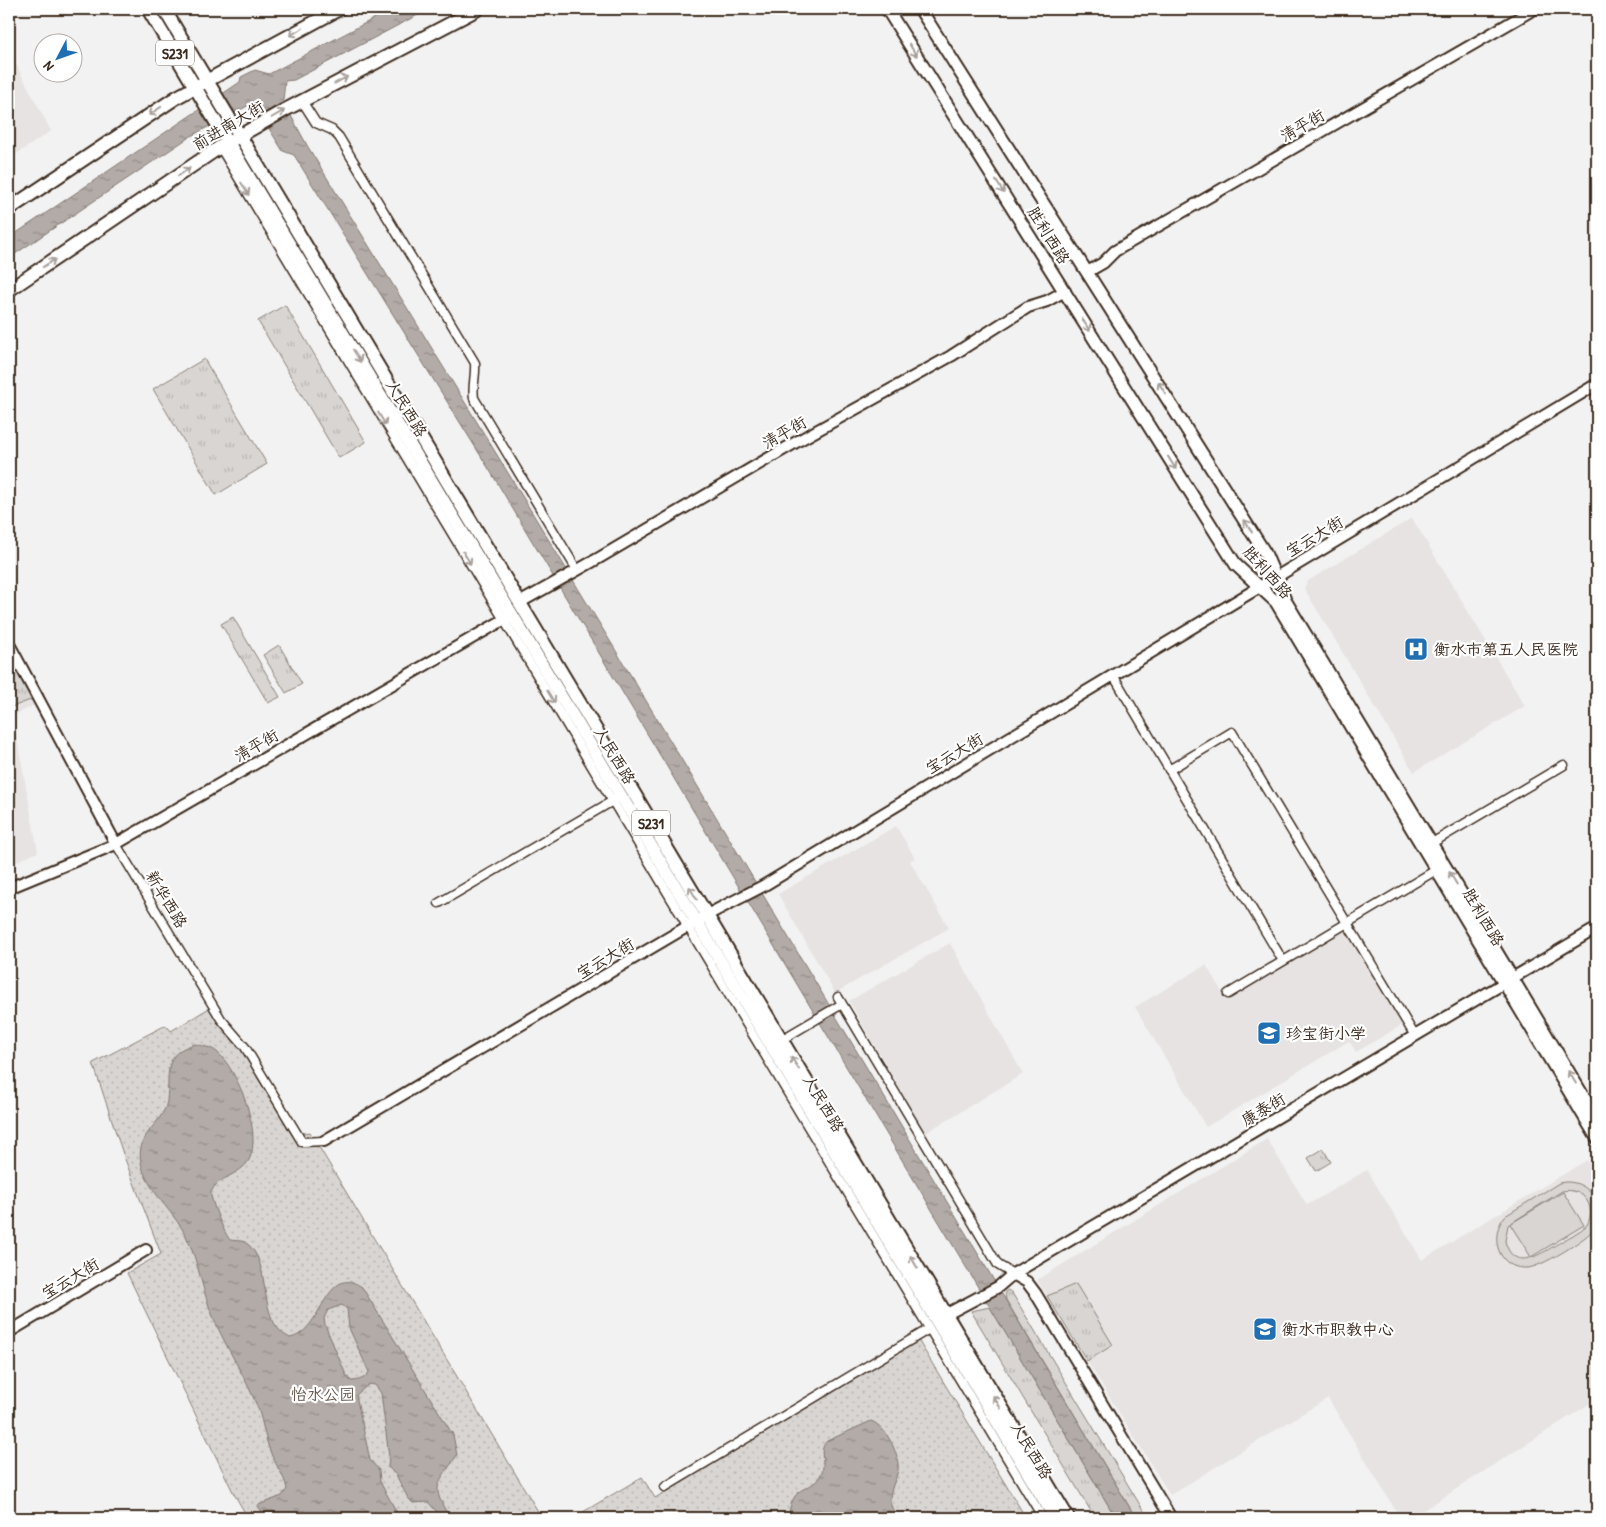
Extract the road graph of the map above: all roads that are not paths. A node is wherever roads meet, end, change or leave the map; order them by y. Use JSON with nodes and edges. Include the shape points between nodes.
{"nodes":[{"id":1,"x":148,"y":9,"type":"edge"},
{"id":2,"x":164,"y":9,"type":"edge"},
{"id":3,"x":339,"y":9,"type":"edge"},
{"id":4,"x":478,"y":9,"type":"edge"},
{"id":5,"x":887,"y":9,"type":"edge"},
{"id":6,"x":920,"y":9,"type":"edge"},
{"id":7,"x":1534,"y":9,"type":"edge"},
{"id":8,"x":210,"y":85,"type":"junction"},
{"id":9,"x":198,"y":92,"type":"junction"},
{"id":10,"x":300,"y":102,"type":"junction"},
{"id":11,"x":238,"y":131,"type":"junction"},
{"id":12,"x":224,"y":141,"type":"junction"},
{"id":13,"x":9,"y":209,"type":"edge"},
{"id":14,"x":1089,"y":272,"type":"junction"},
{"id":15,"x":9,"y":290,"type":"edge"},
{"id":16,"x":1065,"y":291,"type":"junction"},
{"id":17,"x":1597,"y":384,"type":"edge"},
{"id":18,"x":575,"y":571,"type":"junction"},
{"id":19,"x":1276,"y":577,"type":"junction"},
{"id":20,"x":1260,"y":587,"type":"junction"},
{"id":21,"x":519,"y":603,"type":"junction"},
{"id":22,"x":508,"y":617,"type":"junction"},
{"id":23,"x":9,"y":644,"type":"edge"},
{"id":24,"x":1113,"y":675,"type":"junction"},
{"id":25,"x":1564,"y":766,"type":"dead end"},
{"id":26,"x":1169,"y":770,"type":"junction"},
{"id":27,"x":617,"y":798,"type":"junction"},
{"id":28,"x":1432,"y":843,"type":"junction"},
{"id":29,"x":116,"y":844,"type":"junction"},
{"id":30,"x":1436,"y":870,"type":"junction"},
{"id":31,"x":9,"y":888,"type":"edge"},
{"id":32,"x":439,"y":903,"type":"dead end"},
{"id":33,"x":697,"y":921,"type":"junction"},
{"id":34,"x":1347,"y":924,"type":"junction"},
{"id":35,"x":1597,"y":928,"type":"edge"},
{"id":36,"x":1283,"y":962,"type":"junction"},
{"id":37,"x":1509,"y":981,"type":"junction"},
{"id":38,"x":1228,"y":994,"type":"dead end"},
{"id":39,"x":838,"y":997,"type":"dead end"},
{"id":40,"x":839,"y":1006,"type":"junction"},
{"id":41,"x":1415,"y":1036,"type":"junction"},
{"id":42,"x":781,"y":1040,"type":"junction"},
{"id":43,"x":1597,"y":1119,"type":"edge"},
{"id":44,"x":1597,"y":1138,"type":"edge"},
{"id":45,"x":324,"y":1141,"type":"joint"},
{"id":46,"x":146,"y":1250,"type":"dead end"},
{"id":47,"x":1013,"y":1274,"type":"junction"},
{"id":48,"x":945,"y":1315,"type":"junction"},
{"id":49,"x":929,"y":1329,"type":"junction"},
{"id":50,"x":9,"y":1332,"type":"edge"},
{"id":51,"x":665,"y":1487,"type":"dead end"},
{"id":52,"x":1043,"y":1518,"type":"edge"},
{"id":53,"x":1055,"y":1518,"type":"edge"},
{"id":54,"x":1068,"y":1518,"type":"edge"},
{"id":55,"x":1171,"y":1518,"type":"edge"}],
"edges":[{"from":1,"to":9,"type":"main road","name":"人民西路","number":"S231"},
{"from":2,"to":8,"type":"main road","name":"人民西路","number":"S231"},
{"from":3,"to":8,"type":"main road","one_way":true},
{"from":10,"to":4,"type":"main road","name":"前进南大街","one_way":true},
{"from":5,"to":16,"type":"main road","name":"胜利西路","one_way":true},
{"from":6,"to":14,"type":"main road","name":"胜利西路"},
{"from":7,"to":14,"type":"street","name":"清平街","via":[[1115,251]]},
{"from":8,"to":9,"type":"main road"},
{"from":8,"to":11,"type":"main road","name":"人民西路","number":"S231"},
{"from":9,"to":12,"type":"main road","name":"人民西路","number":"S231"},
{"from":9,"to":13,"type":"main road","one_way":true,"via":[[157,110]]},
{"from":11,"to":10,"type":"main road","name":"前进南大街","one_way":true,"via":[[258,126]]},
{"from":10,"to":18,"type":"street","via":[[316,123],[339,137],[475,363],[474,398]]},
{"from":11,"to":12,"type":"main road","name":"前进南大街"},
{"from":11,"to":21,"type":"main road","name":"人民西路","number":"S231"},
{"from":15,"to":12,"type":"main road","name":"前进南大街","one_way":true},
{"from":12,"to":22,"type":"main road","name":"人民西路","number":"S231","one_way":true},
{"from":19,"to":14,"type":"main road","name":"胜利西路","one_way":true,"via":[[1265,552]]},
{"from":16,"to":18,"type":"street","name":"清平街","via":[[1028,307],[952,356]]},
{"from":16,"to":20,"type":"main road","name":"胜利西路","one_way":true,"via":[[1236,565]]},
{"from":17,"to":19,"type":"street","name":"宝云大街"},
{"from":18,"to":21,"type":"street","name":"清平街"},
{"from":19,"to":20,"type":"street","name":"宝云大街"},
{"from":19,"to":28,"type":"main road","name":"胜利西路","via":[[1285,600]]},
{"from":20,"to":24,"type":"street","name":"宝云大街"},
{"from":20,"to":30,"type":"main road","name":"胜利西路","via":[[1276,602]]},
{"from":33,"to":21,"type":"main road","name":"人民西路","number":"S231","one_way":true},
{"from":22,"to":27,"type":"main road","name":"人民西路","number":"S231","one_way":true},
{"from":22,"to":29,"type":"street","name":"清平街"},
{"from":23,"to":29,"type":"street","name":"新华西路"},
{"from":24,"to":26,"type":"street"},
{"from":24,"to":33,"type":"street","name":"宝云大街","via":[[763,886]]},
{"from":25,"to":28,"type":"street"},
{"from":26,"to":34,"type":"street","via":[[1232,732]]},
{"from":26,"to":36,"type":"street"},
{"from":27,"to":32,"type":"street"},
{"from":27,"to":33,"type":"main road","name":"人民西路","number":"S231"},
{"from":37,"to":28,"type":"main road","name":"胜利西路","one_way":true},
{"from":29,"to":31,"type":"street","name":"清平街"},
{"from":29,"to":45,"type":"street","name":"新华西路","via":[[220,1019],[245,1047],[302,1142]]},
{"from":30,"to":34,"type":"street"},
{"from":30,"to":37,"type":"main road","name":"胜利西路"},
{"from":33,"to":42,"type":"main road","name":"人民西路","number":"S231"},
{"from":33,"to":45,"type":"street","name":"宝云大街"},
{"from":33,"to":49,"type":"street"},
{"from":33,"to":53,"type":"main road","name":"人民西路","number":"S231"},
{"from":34,"to":36,"type":"street"},
{"from":34,"to":41,"type":"street"},
{"from":35,"to":37,"type":"street","name":"康泰街"},
{"from":36,"to":38,"type":"street"},
{"from":37,"to":41,"type":"street","name":"康泰街"},
{"from":43,"to":37,"type":"main road","name":"胜利西路","one_way":true},
{"from":37,"to":44,"type":"main road","name":"胜利西路"},
{"from":39,"to":40,"type":"street"},
{"from":40,"to":42,"type":"street"},
{"from":40,"to":47,"type":"street","via":[[998,1265]]},
{"from":41,"to":47,"type":"street","name":"康泰街"},
{"from":48,"to":42,"type":"main road","name":"人民西路","number":"S231","one_way":true},
{"from":46,"to":50,"type":"street","name":"宝云大街"},
{"from":47,"to":48,"type":"street","name":"康泰街","via":[[998,1287]]},
{"from":47,"to":55,"type":"street","via":[[1027,1282],[1036,1294]]},
{"from":54,"to":48,"type":"main road","name":"人民西路","number":"S231","one_way":true},
{"from":49,"to":51,"type":"street"},
{"from":49,"to":52,"type":"street"}]}
